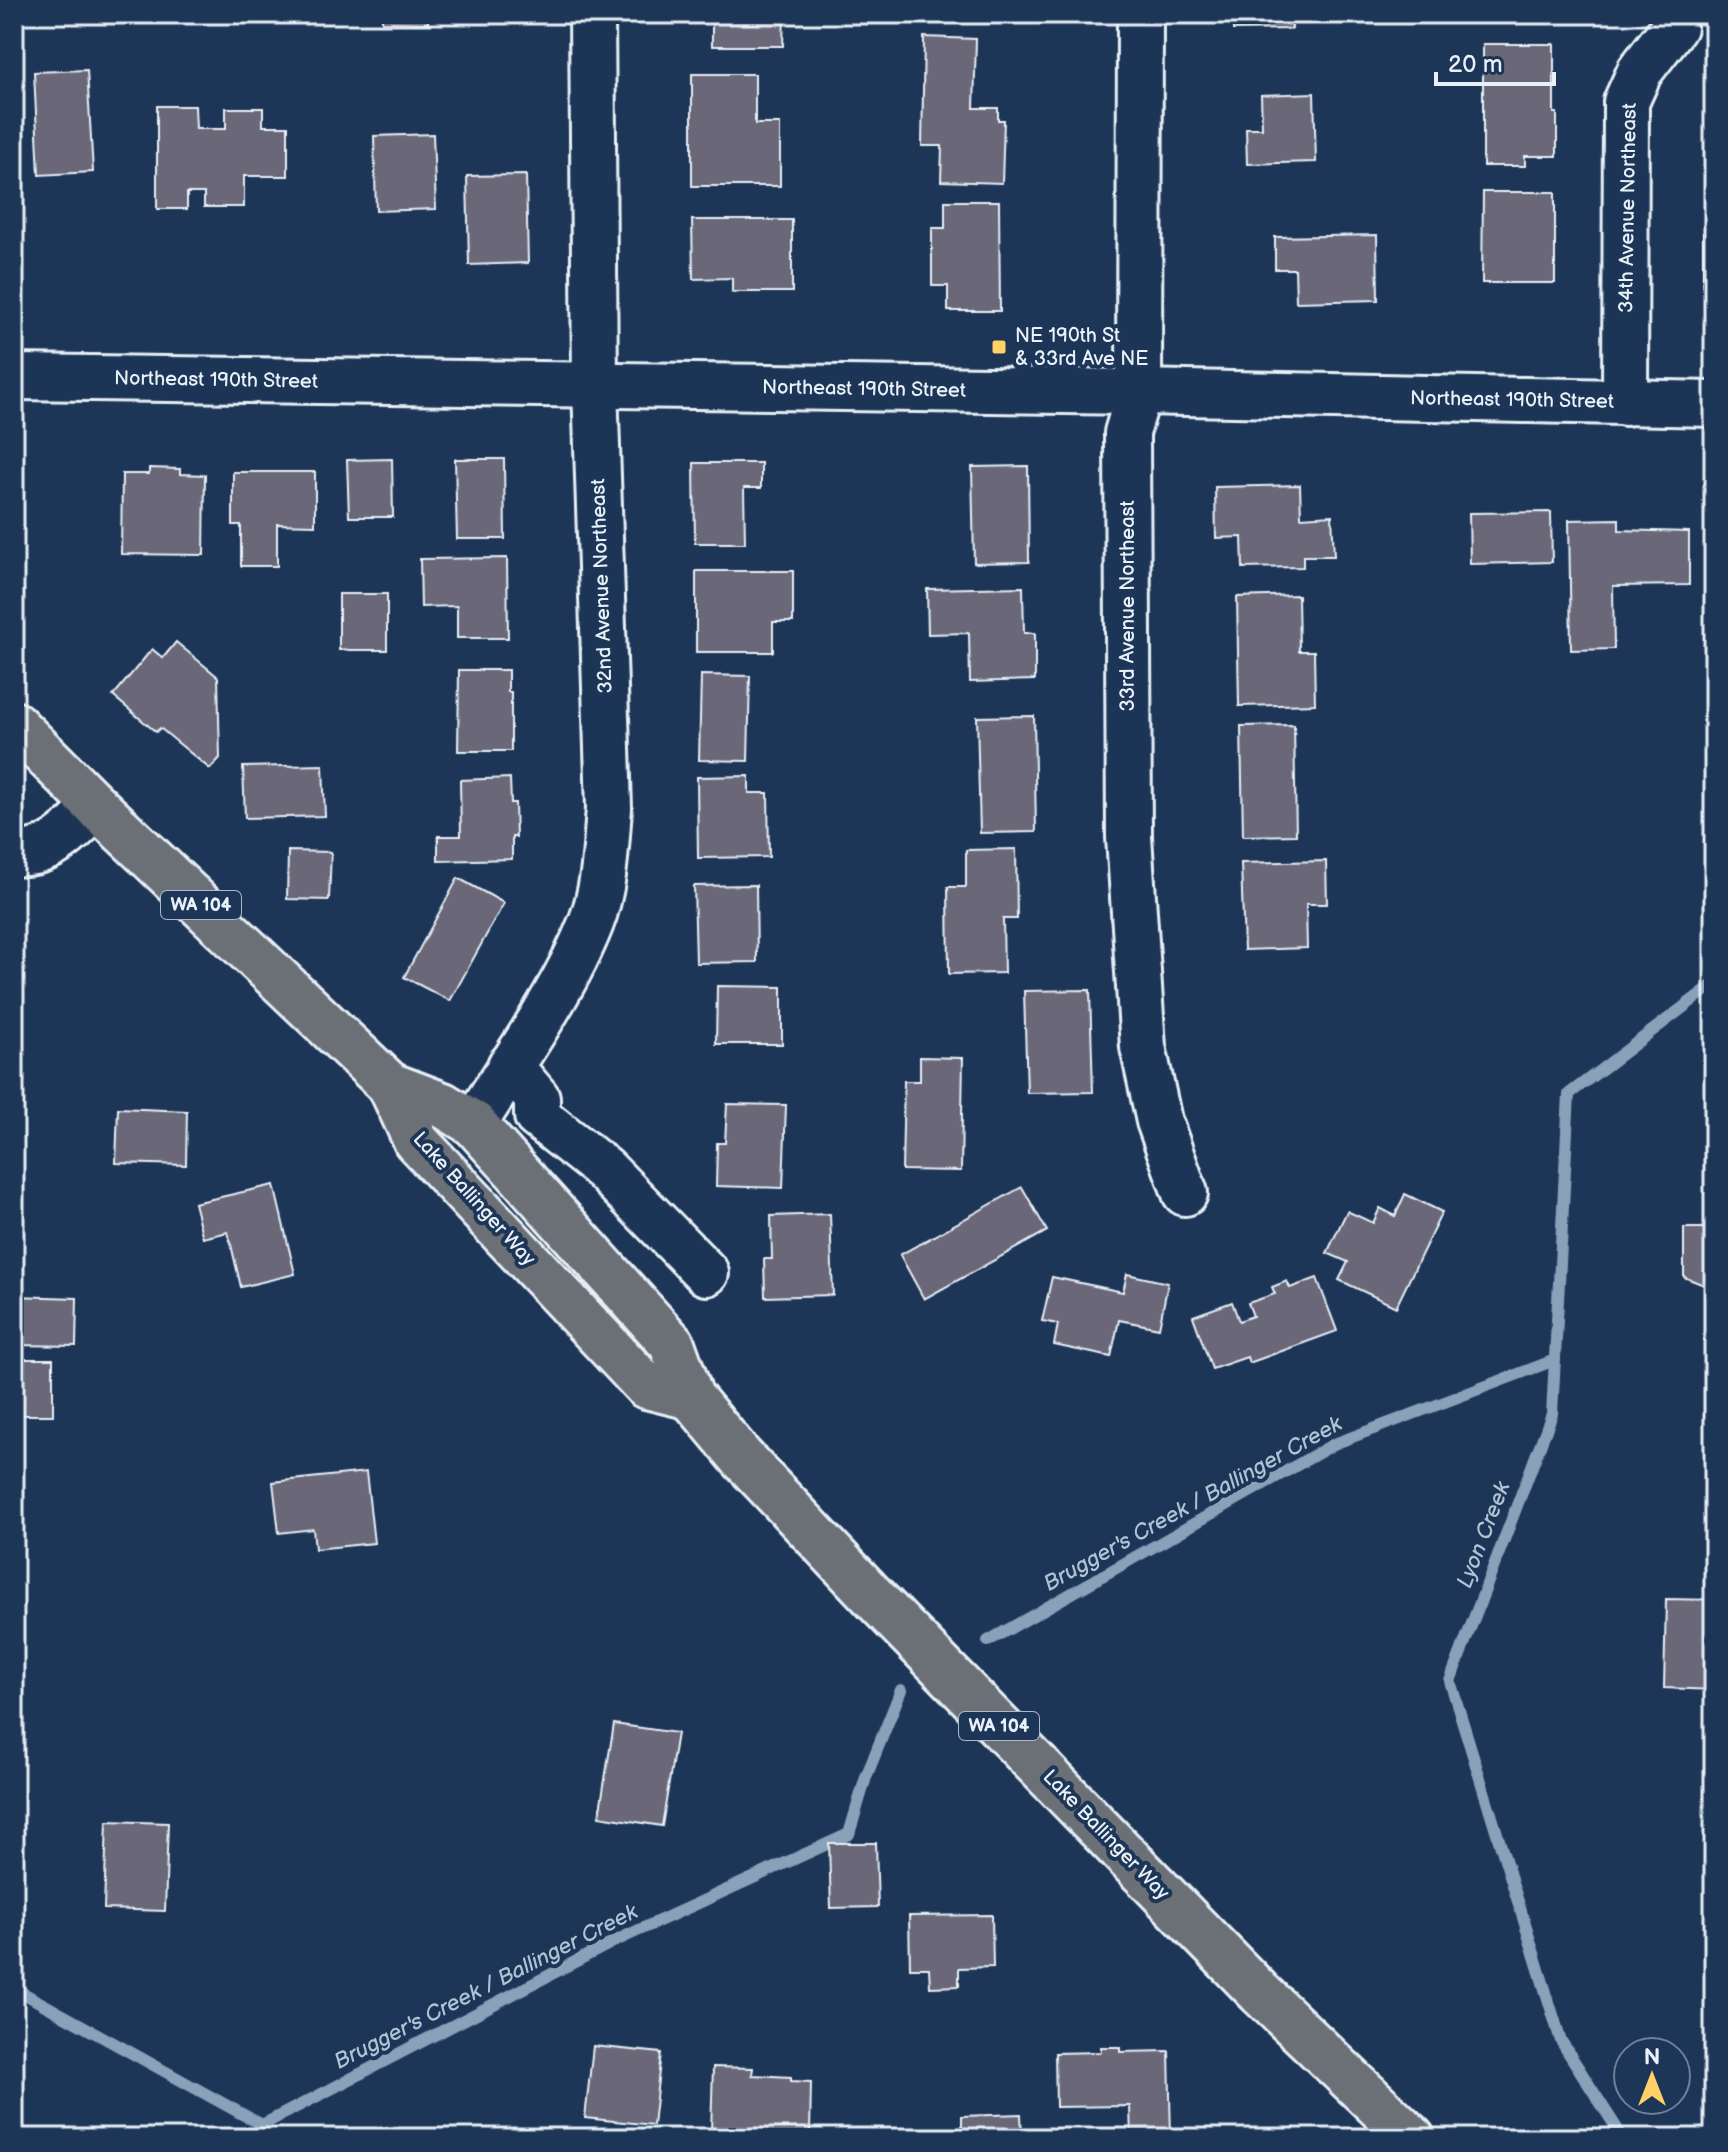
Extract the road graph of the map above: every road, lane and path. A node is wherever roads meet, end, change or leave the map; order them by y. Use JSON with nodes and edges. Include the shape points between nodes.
{"nodes":[{"id":1,"x":592,"y":14,"type":"edge"},
{"id":2,"x":1140,"y":14,"type":"edge"},
{"id":3,"x":1674,"y":27,"type":"dead end"},
{"id":4,"x":14,"y":377,"type":"edge"},
{"id":5,"x":595,"y":386,"type":"junction"},
{"id":6,"x":1139,"y":392,"type":"junction"},
{"id":7,"x":1625,"y":403,"type":"junction"},
{"id":8,"x":1714,"y":404,"type":"edge"},
{"id":9,"x":14,"y":724,"type":"edge"},
{"id":10,"x":96,"y":806,"type":"junction"},
{"id":11,"x":14,"y":853,"type":"edge"},
{"id":12,"x":510,"y":1066,"type":"junction"},
{"id":13,"x":390,"y":1085,"type":"junction"},
{"id":14,"x":474,"y":1124,"type":"junction"},
{"id":15,"x":1185,"y":1193,"type":"dead end"},
{"id":16,"x":706,"y":1273,"type":"dead end"},
{"id":17,"x":691,"y":1397,"type":"junction"},
{"id":18,"x":1412,"y":2138,"type":"edge"}],
"edges":[{"from":1,"to":5,"type":"street","name":"32nd Avenue Northeast"},
{"from":2,"to":6,"type":"street","name":"33rd Avenue Northeast"},
{"from":3,"to":7,"type":"street","name":"34th Avenue Northeast","via":[[1640,71],[1626,102]]},
{"from":4,"to":5,"type":"street","name":"Northeast 190th Street"},
{"from":5,"to":6,"type":"street","name":"Northeast 190th Street"},
{"from":5,"to":12,"type":"street","name":"32nd Avenue Northeast","via":[[609,808],[602,876],[592,921],[570,968]]},
{"from":6,"to":7,"type":"street","name":"Northeast 190th Street"},
{"from":6,"to":15,"type":"street","name":"33rd Avenue Northeast","via":[[1127,433],[1129,837],[1143,1047],[1159,1121]]},
{"from":7,"to":8,"type":"street","name":"Northeast 190th Street"},
{"from":9,"to":10,"type":"main road","number":"WA 104"},
{"from":10,"to":11,"type":"street","via":[[48,848]]},
{"from":10,"to":13,"type":"main road","number":"WA 104"},
{"from":12,"to":14,"type":"street","name":"32nd Avenue Northeast"},
{"from":12,"to":16,"type":"street","via":[[537,1098],[537,1116],[604,1169]]},
{"from":13,"to":14,"type":"main road","name":"Lake Ballinger Way","number":"WA 104","via":[[443,1105]]},
{"from":13,"to":17,"type":"main road","name":"Lake Ballinger Way","number":"WA 104","via":[[416,1141],[646,1386]]},
{"from":14,"to":17,"type":"main road","name":"Lake Ballinger Way","number":"WA 104","via":[[672,1344]]},
{"from":17,"to":18,"type":"main road","name":"Lake Ballinger Way","number":"WA 104","via":[[877,1601],[1260,1993]]}]}
